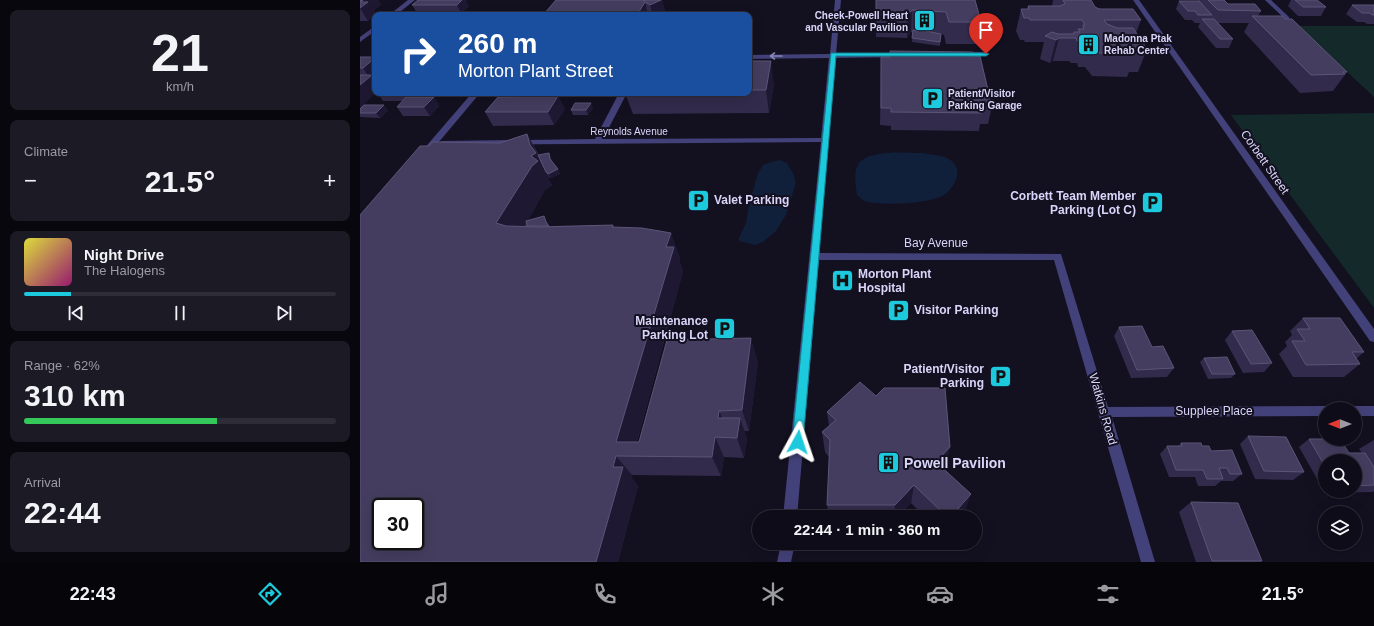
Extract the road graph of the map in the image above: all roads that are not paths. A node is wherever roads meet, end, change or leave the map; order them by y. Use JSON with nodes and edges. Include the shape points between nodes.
{"nodes":[{"id":1,"x":412,"y":0,"type":"edge"},
{"id":2,"x":838,"y":0,"type":"edge"},
{"id":3,"x":1136,"y":0,"type":"edge"},
{"id":4,"x":1268,"y":0,"type":"edge"},
{"id":5,"x":396,"y":12,"type":"edge"},
{"id":6,"x":1287,"y":18,"type":"edge"},
{"id":7,"x":372,"y":30,"type":"edge"},
{"id":8,"x":360,"y":40,"type":"edge"},
{"id":9,"x":911,"y":54,"type":"edge"},
{"id":10,"x":952,"y":54,"type":"edge"},
{"id":11,"x":986,"y":54,"type":"dead end"},
{"id":12,"x":833,"y":55,"type":"junction"},
{"id":13,"x":752,"y":57,"type":"edge"},
{"id":14,"x":473,"y":96,"type":"edge"},
{"id":15,"x":621,"y":96,"type":"edge"},
{"id":16,"x":825,"y":140,"type":"junction"},
{"id":17,"x":598,"y":141,"type":"junction"},
{"id":18,"x":434,"y":142,"type":"junction"},
{"id":19,"x":421,"y":158,"type":"edge"},
{"id":20,"x":1058,"y":256,"type":"joint"},
{"id":21,"x":814,"y":257,"type":"junction"},
{"id":22,"x":1374,"y":338,"type":"edge"},
{"id":23,"x":1318,"y":411,"type":"edge"},
{"id":24,"x":1362,"y":411,"type":"edge"},
{"id":25,"x":1374,"y":411,"type":"edge"},
{"id":26,"x":1104,"y":412,"type":"junction"},
{"id":27,"x":791,"y":510,"type":"edge"},
{"id":28,"x":1148,"y":562,"type":"edge"}],
"edges":[{"from":1,"to":5,"type":"street"},
{"from":2,"to":12,"type":"street"},
{"from":3,"to":22,"type":"street","name":"Corbett Street"},
{"from":4,"to":6,"type":"street"},
{"from":7,"to":8,"type":"street"},
{"from":9,"to":12,"type":"street"},
{"from":10,"to":11,"type":"street"},
{"from":12,"to":13,"type":"street","one_way":true},
{"from":12,"to":16,"type":"street"},
{"from":14,"to":18,"type":"street"},
{"from":15,"to":17,"type":"street"},
{"from":16,"to":17,"type":"street","name":"Reynolds Avenue"},
{"from":16,"to":21,"type":"street"},
{"from":17,"to":18,"type":"street","name":"Reynolds Avenue"},
{"from":18,"to":19,"type":"street"},
{"from":20,"to":21,"type":"street","name":"Bay Avenue"},
{"from":20,"to":26,"type":"street","name":"Watkins Road"},
{"from":21,"to":27,"type":"street"},
{"from":23,"to":26,"type":"street","name":"Supplee Place"},
{"from":24,"to":25,"type":"street"},
{"from":26,"to":28,"type":"street","name":"Watkins Road"}]}
